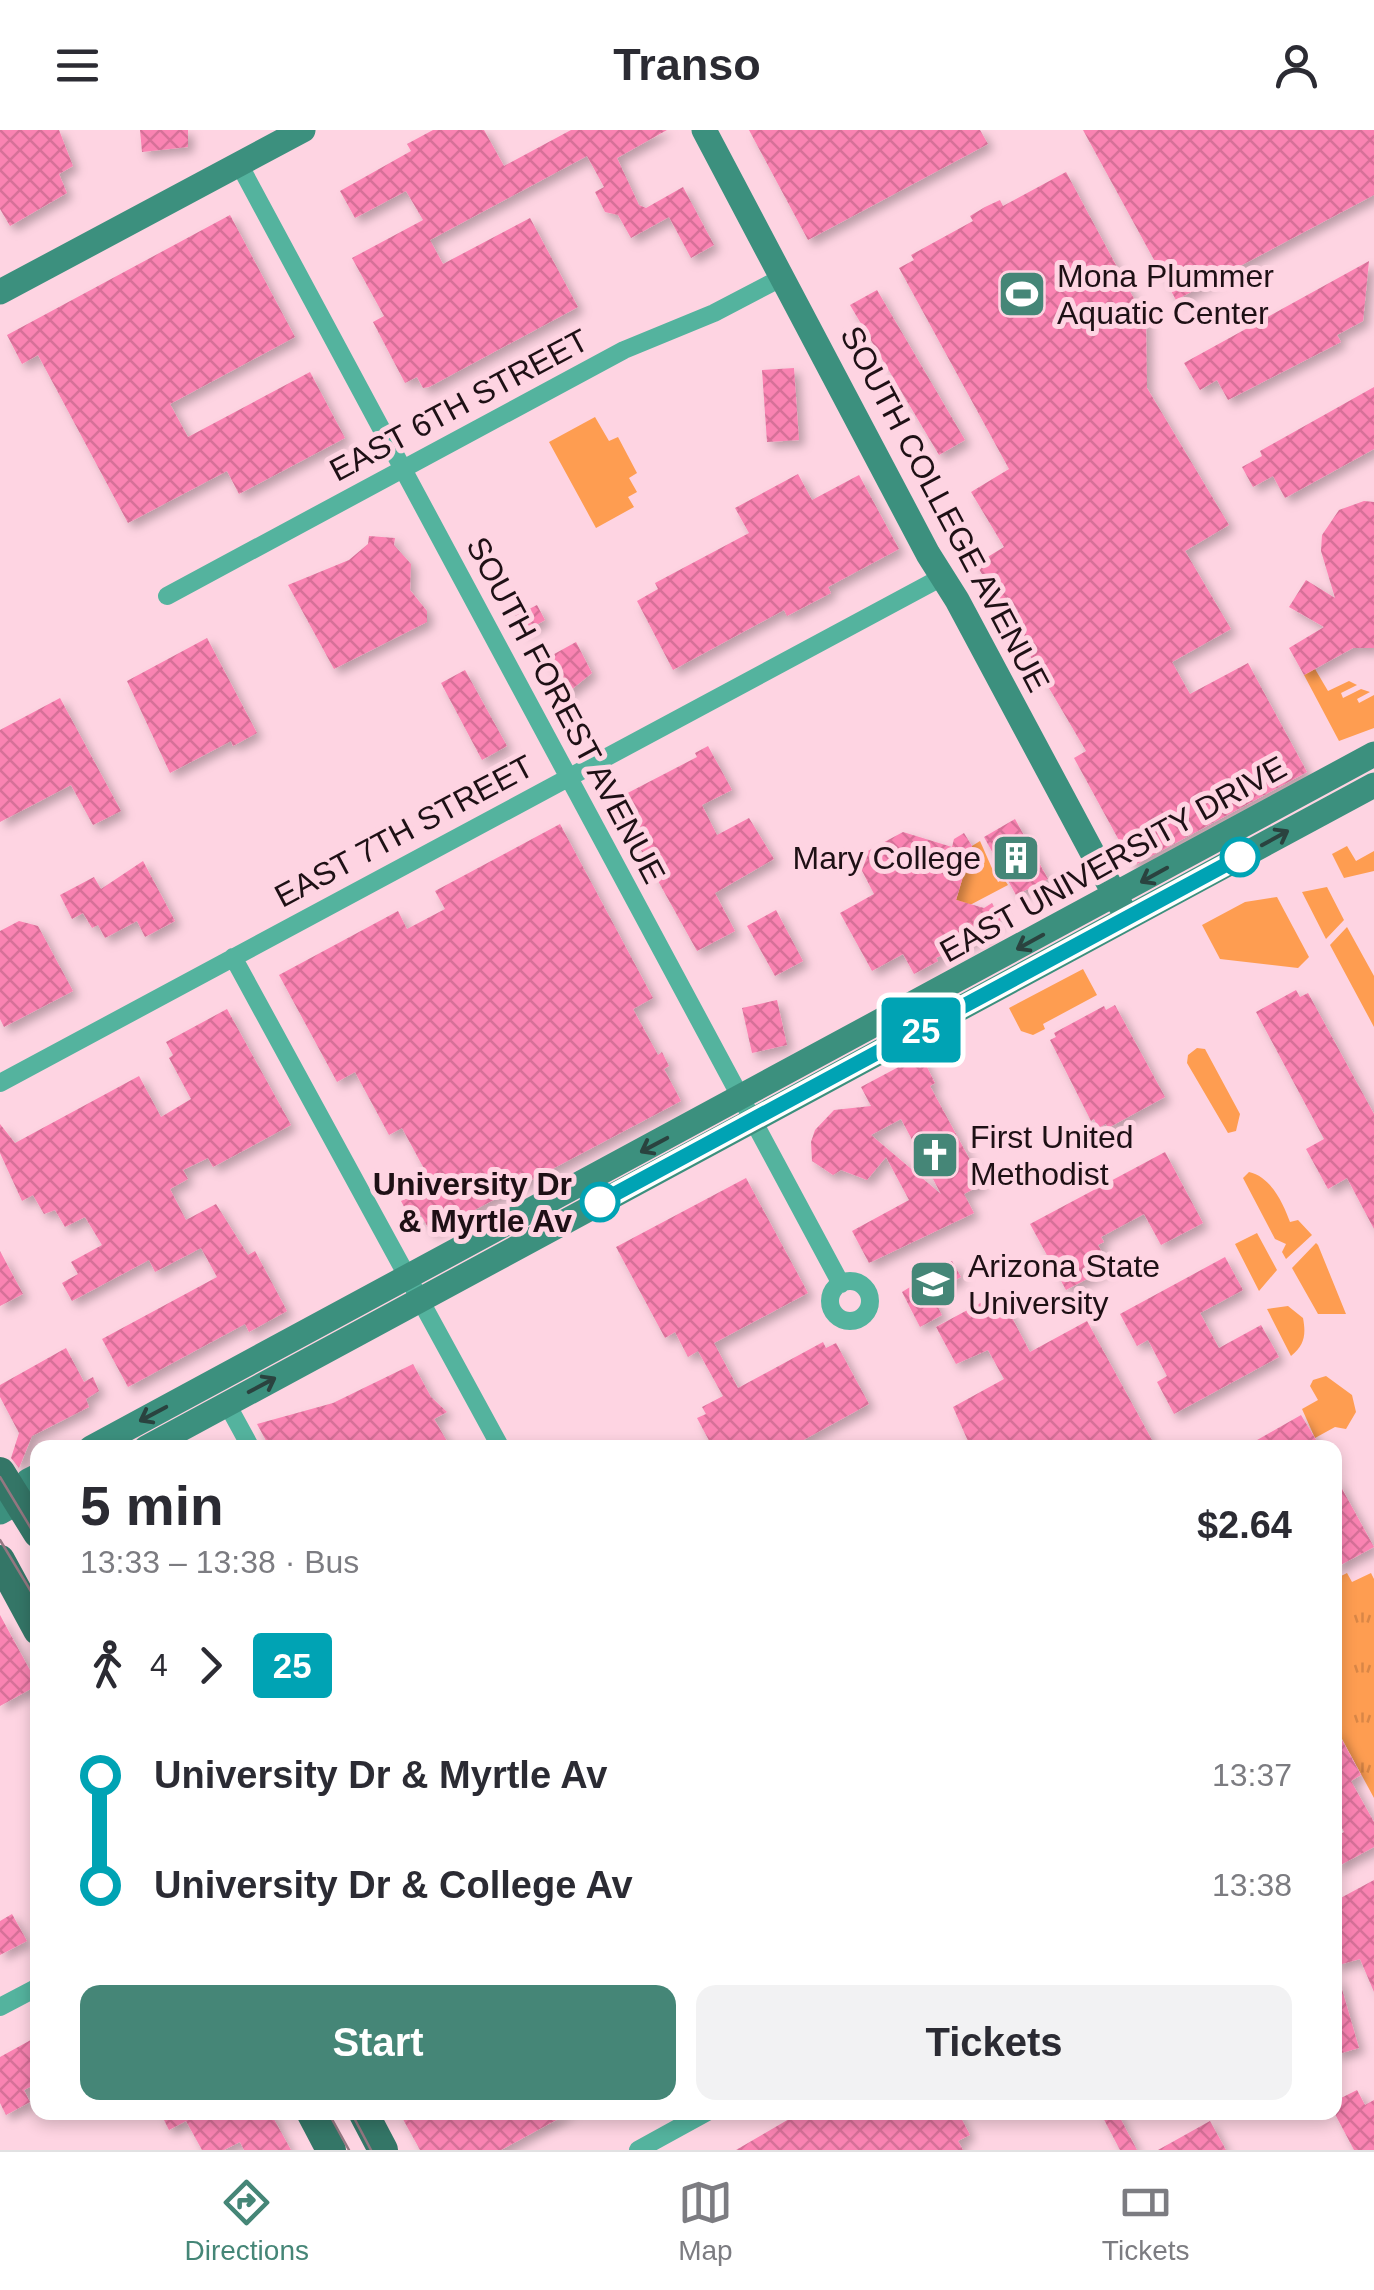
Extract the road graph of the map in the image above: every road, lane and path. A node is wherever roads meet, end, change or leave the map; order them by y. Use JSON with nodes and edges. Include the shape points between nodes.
{"nodes":[{"id":1,"x":303,"y":130,"type":"edge"},
{"id":2,"x":704,"y":130,"type":"edge"},
{"id":3,"x":239,"y":164,"type":"junction"},
{"id":4,"x":783,"y":277,"type":"junction"},
{"id":5,"x":0,"y":292,"type":"edge"},
{"id":6,"x":404,"y":470,"type":"junction"},
{"id":7,"x":944,"y":576,"type":"junction"},
{"id":8,"x":167,"y":596,"type":"dead end"},
{"id":9,"x":1374,"y":754,"type":"edge"},
{"id":10,"x":567,"y":777,"type":"junction"},
{"id":11,"x":1332,"y":777,"type":"junction"},
{"id":12,"x":1374,"y":785,"type":"edge"},
{"id":13,"x":1346,"y":800,"type":"junction"},
{"id":14,"x":1122,"y":907,"type":"junction"},
{"id":15,"x":233,"y":958,"type":"junction"},
{"id":16,"x":0,"y":1083,"type":"edge"},
{"id":17,"x":746,"y":1110,"type":"junction"},
{"id":18,"x":408,"y":1277,"type":"junction"},
{"id":19,"x":841,"y":1284,"type":"dead end"},
{"id":20,"x":420,"y":1300,"type":"junction"},
{"id":21,"x":227,"y":1404,"type":"junction"},
{"id":22,"x":106,"y":1440,"type":"edge"},
{"id":23,"x":161,"y":1440,"type":"edge"},
{"id":24,"x":247,"y":1440,"type":"edge"},
{"id":25,"x":497,"y":1440,"type":"edge"},
{"id":26,"x":0,"y":1472,"type":"edge"},
{"id":27,"x":30,"y":1481,"type":"edge"},
{"id":28,"x":18,"y":1506,"type":"edge"},
{"id":29,"x":0,"y":1560,"type":"edge"},
{"id":30,"x":30,"y":1615,"type":"edge"},
{"id":31,"x":30,"y":1990,"type":"edge"},
{"id":32,"x":0,"y":2007,"type":"edge"},
{"id":33,"x":315,"y":2120,"type":"edge"},
{"id":34,"x":367,"y":2120,"type":"edge"},
{"id":35,"x":692,"y":2120,"type":"edge"},
{"id":36,"x":331,"y":2150,"type":"edge"},
{"id":37,"x":383,"y":2150,"type":"edge"},
{"id":38,"x":638,"y":2150,"type":"edge"}],
"edges":[{"from":1,"to":3,"type":"main road"},
{"from":2,"to":4,"type":"main road","name":"SOUTH COLLEGE AVENUE"},
{"from":3,"to":5,"type":"main road"},
{"from":3,"to":6,"type":"street","name":"SOUTH FOREST AVENUE"},
{"from":4,"to":6,"type":"street","name":"EAST 6TH STREET","via":[[624,350]]},
{"from":4,"to":7,"type":"main road","name":"SOUTH COLLEGE AVENUE"},
{"from":6,"to":8,"type":"street","name":"EAST 6TH STREET"},
{"from":6,"to":10,"type":"street","name":"SOUTH FOREST AVENUE"},
{"from":7,"to":10,"type":"street","name":"EAST 7TH STREET"},
{"from":7,"to":14,"type":"main road","name":"SOUTH COLLEGE AVENUE"},
{"from":9,"to":11,"type":"main road","name":"EAST UNIVERSITY DRIVE"},
{"from":10,"to":15,"type":"street","name":"EAST 7TH STREET"},
{"from":10,"to":17,"type":"street","name":"SOUTH FOREST AVENUE"},
{"from":11,"to":13,"type":"main road"},
{"from":11,"to":14,"type":"main road","name":"EAST UNIVERSITY DRIVE","one_way":true},
{"from":12,"to":13,"type":"main road","name":"EAST UNIVERSITY DRIVE"},
{"from":14,"to":13,"type":"main road","name":"EAST UNIVERSITY DRIVE","one_way":true},
{"from":14,"to":17,"type":"main road","name":"EAST UNIVERSITY DRIVE"},
{"from":15,"to":16,"type":"street","name":"EAST 7TH STREET"},
{"from":15,"to":18,"type":"street"},
{"from":17,"to":18,"type":"main road","name":"EAST UNIVERSITY DRIVE","one_way":true},
{"from":17,"to":19,"type":"street","name":"SOUTH FOREST AVENUE"},
{"from":17,"to":20,"type":"main road","name":"EAST UNIVERSITY DRIVE"},
{"from":18,"to":20,"type":"street"},
{"from":18,"to":22,"type":"main road","name":"EAST UNIVERSITY DRIVE","one_way":true},
{"from":21,"to":20,"type":"main road","name":"EAST UNIVERSITY DRIVE","one_way":true},
{"from":20,"to":25,"type":"street"},
{"from":21,"to":23,"type":"main road","name":"EAST UNIVERSITY DRIVE"},
{"from":21,"to":24,"type":"street"},
{"from":26,"to":28,"type":"main road"},
{"from":27,"to":28,"type":"main road"},
{"from":29,"to":30,"type":"main road"},
{"from":31,"to":32,"type":"street"},
{"from":33,"to":36,"type":"main road"},
{"from":34,"to":37,"type":"main road"},
{"from":35,"to":38,"type":"street"}]}
